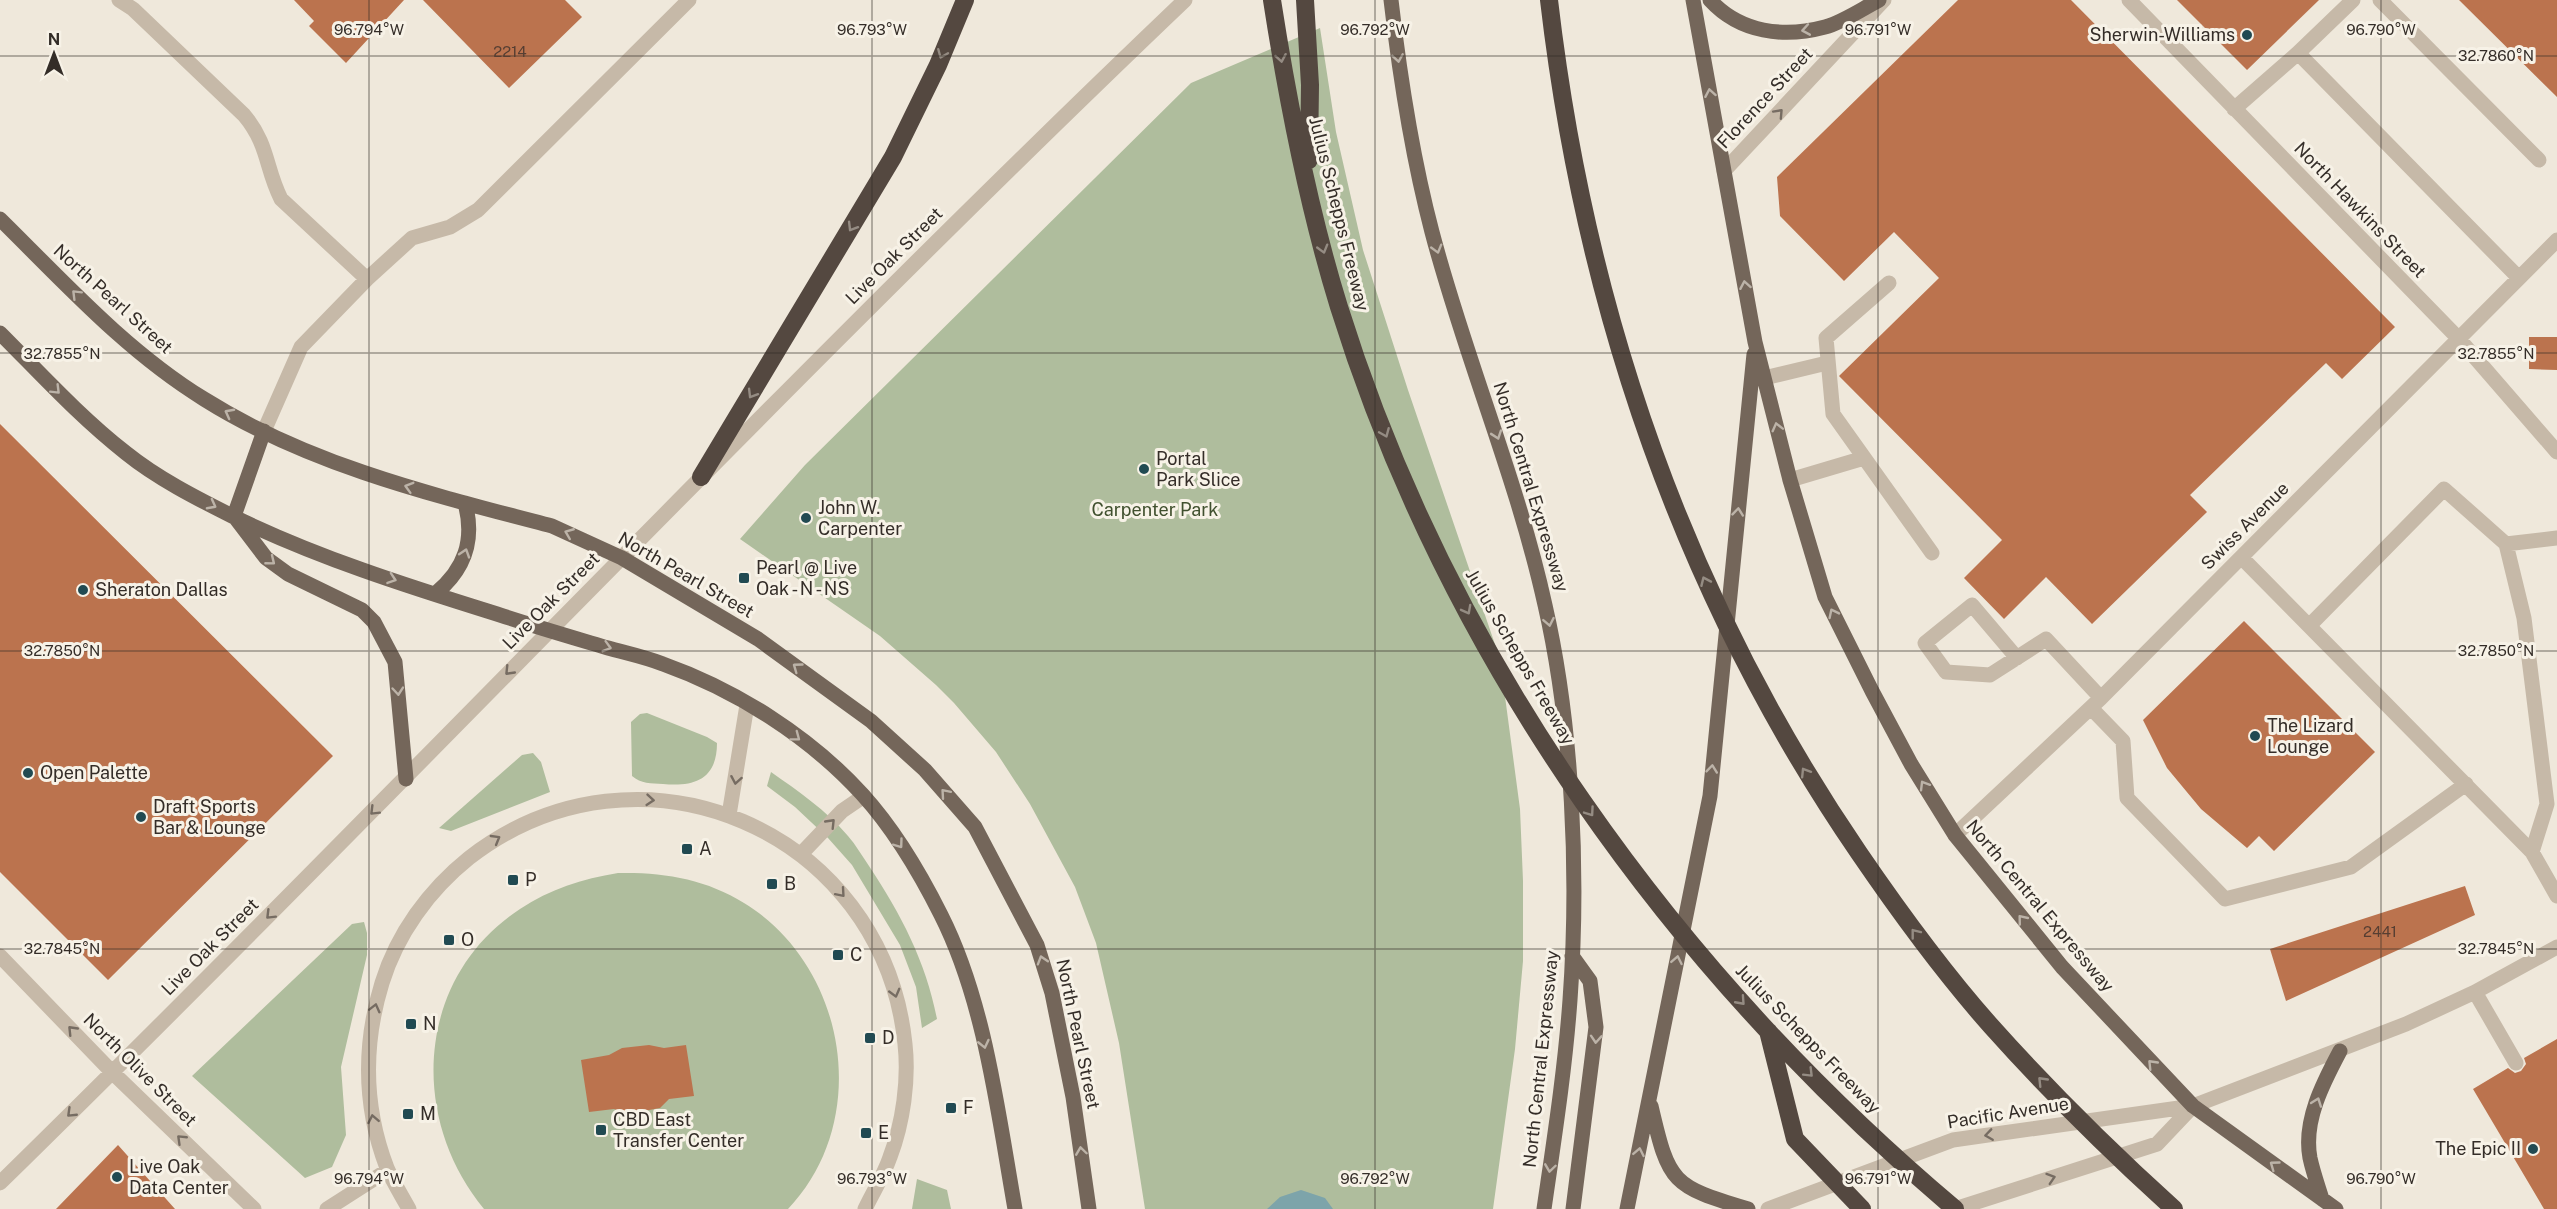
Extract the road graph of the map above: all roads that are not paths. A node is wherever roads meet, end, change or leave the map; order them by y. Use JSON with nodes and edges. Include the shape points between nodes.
{"nodes":[{"id":1,"x":119,"y":0,"type":"edge"},
{"id":2,"x":689,"y":0,"type":"edge"},
{"id":3,"x":965,"y":0,"type":"edge"},
{"id":4,"x":1185,"y":0,"type":"edge"},
{"id":5,"x":1272,"y":0,"type":"edge"},
{"id":6,"x":1305,"y":0,"type":"edge"},
{"id":7,"x":1391,"y":0,"type":"edge"},
{"id":8,"x":1549,"y":0,"type":"edge"},
{"id":9,"x":1693,"y":0,"type":"edge"},
{"id":10,"x":1710,"y":0,"type":"edge"},
{"id":11,"x":1879,"y":0,"type":"edge"},
{"id":12,"x":1884,"y":0,"type":"edge"},
{"id":13,"x":2129,"y":0,"type":"edge"},
{"id":14,"x":2353,"y":0,"type":"edge"},
{"id":15,"x":2380,"y":0,"type":"edge"},
{"id":16,"x":2298,"y":53,"type":"junction"},
{"id":17,"x":2234,"y":109,"type":"junction"},
{"id":18,"x":2539,"y":160,"type":"dead end"},
{"id":19,"x":1724,"y":171,"type":"junction"},
{"id":20,"x":1308,"y":192,"type":"junction"},
{"id":21,"x":0,"y":219,"type":"edge"},
{"id":22,"x":2557,"y":240,"type":"edge"},
{"id":23,"x":2519,"y":278,"type":"junction"},
{"id":24,"x":367,"y":279,"type":"junction"},
{"id":25,"x":1889,"y":283,"type":"dead end"},
{"id":26,"x":0,"y":333,"type":"edge"},
{"id":27,"x":2459,"y":339,"type":"junction"},
{"id":28,"x":1755,"y":342,"type":"junction"},
{"id":29,"x":1827,"y":363,"type":"junction"},
{"id":30,"x":1764,"y":378,"type":"junction"},
{"id":31,"x":264,"y":431,"type":"junction"},
{"id":32,"x":2557,"y":452,"type":"edge"},
{"id":33,"x":1864,"y":458,"type":"junction"},
{"id":34,"x":701,"y":477,"type":"junction"},
{"id":35,"x":1790,"y":480,"type":"junction"},
{"id":36,"x":465,"y":503,"type":"junction"},
{"id":37,"x":234,"y":516,"type":"junction"},
{"id":38,"x":2557,"y":538,"type":"edge"},
{"id":39,"x":2506,"y":544,"type":"junction"},
{"id":40,"x":1932,"y":553,"type":"dead end"},
{"id":41,"x":622,"y":558,"type":"junction"},
{"id":42,"x":2242,"y":558,"type":"junction"},
{"id":43,"x":436,"y":593,"type":"junction"},
{"id":44,"x":2310,"y":626,"type":"junction"},
{"id":45,"x":551,"y":630,"type":"junction"},
{"id":46,"x":2017,"y":658,"type":"junction"},
{"id":47,"x":2096,"y":703,"type":"junction"},
{"id":48,"x":747,"y":705,"type":"junction"},
{"id":49,"x":405,"y":779,"type":"junction"},
{"id":50,"x":2466,"y":784,"type":"junction"},
{"id":51,"x":864,"y":796,"type":"junction"},
{"id":52,"x":729,"y":815,"type":"junction"},
{"id":53,"x":1955,"y":835,"type":"junction"},
{"id":54,"x":2532,"y":852,"type":"junction"},
{"id":55,"x":801,"y":854,"type":"junction"},
{"id":56,"x":2557,"y":896,"type":"edge"},
{"id":57,"x":2557,"y":947,"type":"edge"},
{"id":58,"x":0,"y":956,"type":"edge"},
{"id":59,"x":1572,"y":957,"type":"junction"},
{"id":60,"x":2475,"y":992,"type":"junction"},
{"id":61,"x":1767,"y":1031,"type":"junction"},
{"id":62,"x":2340,"y":1051,"type":"junction"},
{"id":63,"x":2516,"y":1063,"type":"dead end"},
{"id":64,"x":112,"y":1072,"type":"junction"},
{"id":65,"x":1650,"y":1098,"type":"junction"},
{"id":66,"x":2193,"y":1106,"type":"junction"},
{"id":67,"x":388,"y":1170,"type":"junction"},
{"id":68,"x":0,"y":1183,"type":"edge"},
{"id":69,"x":2322,"y":1199,"type":"junction"},
{"id":70,"x":254,"y":1209,"type":"edge"},
{"id":71,"x":327,"y":1209,"type":"edge"},
{"id":72,"x":409,"y":1209,"type":"edge"},
{"id":73,"x":865,"y":1209,"type":"edge"},
{"id":74,"x":1015,"y":1209,"type":"edge"},
{"id":75,"x":1089,"y":1209,"type":"edge"},
{"id":76,"x":1544,"y":1209,"type":"edge"},
{"id":77,"x":1573,"y":1209,"type":"edge"},
{"id":78,"x":1627,"y":1209,"type":"edge"},
{"id":79,"x":1748,"y":1209,"type":"edge"},
{"id":80,"x":1768,"y":1209,"type":"edge"},
{"id":81,"x":1862,"y":1209,"type":"edge"},
{"id":82,"x":1955,"y":1209,"type":"edge"},
{"id":83,"x":2174,"y":1209,"type":"edge"},
{"id":84,"x":2336,"y":1209,"type":"edge"}],
"edges":[{"from":1,"to":24,"type":"street","via":[[134,9],[244,115],[258,131],[272,182],[281,199]]},
{"from":2,"to":24,"type":"street","via":[[478,210],[450,227],[412,238]]},
{"from":3,"to":34,"type":"highway","one_way":true,"via":[[893,158]]},
{"from":4,"to":34,"type":"street","name":"Live Oak Street","via":[[1018,159]]},
{"from":5,"to":20,"type":"highway","name":"Julius Schepps Freeway","one_way":true},
{"from":6,"to":20,"type":"highway","via":[[1310,85]]},
{"from":7,"to":59,"type":"main road","name":"North Central Expressway","one_way":true,"via":[[1417,172],[1432,234],[1513,482],[1546,608],[1567,752]]},
{"from":83,"to":8,"type":"highway","one_way":true,"via":[[2032,1071],[1919,937],[1823,800],[1734,642],[1674,509],[1617,344],[1573,162]]},
{"from":19,"to":9,"type":"main road","name":"North Central Expressway","one_way":true},
{"from":11,"to":10,"type":"main road","one_way":true,"via":[[1827,27],[1787,34],[1761,31],[1738,22]]},
{"from":19,"to":12,"type":"street","name":"Florence Street","one_way":true},
{"from":13,"to":17,"type":"street","name":"North Hawkins Street"},
{"from":14,"to":16,"type":"street"},
{"from":15,"to":18,"type":"street"},
{"from":16,"to":17,"type":"street"},
{"from":16,"to":23,"type":"street"},
{"from":17,"to":27,"type":"street","name":"North Hawkins Street"},
{"from":28,"to":19,"type":"main road","name":"North Central Expressway","one_way":true},
{"from":20,"to":61,"type":"highway","name":"Julius Schepps Freeway","one_way":true,"via":[[1340,308],[1381,425],[1434,546],[1469,614],[1529,720],[1605,833],[1683,936]]},
{"from":31,"to":21,"type":"main road","name":"North Pearl Street","one_way":true,"via":[[204,399],[151,362]]},
{"from":22,"to":23,"type":"street","name":"Swiss Avenue"},
{"from":23,"to":27,"type":"street","name":"Swiss Avenue"},
{"from":24,"to":31,"type":"street","via":[[301,347]]},
{"from":25,"to":29,"type":"street","via":[[1826,338]]},
{"from":26,"to":37,"type":"main road","one_way":true,"via":[[82,416],[128,456]]},
{"from":27,"to":32,"type":"street","name":"North Hawkins Street"},
{"from":27,"to":42,"type":"street","name":"Swiss Avenue"},
{"from":28,"to":30,"type":"main road","name":"North Central Expressway"},
{"from":65,"to":28,"type":"main road","name":"North Central Expressway","one_way":true,"via":[[1710,796]]},
{"from":29,"to":30,"type":"street"},
{"from":29,"to":33,"type":"street","via":[[1833,414]]},
{"from":35,"to":30,"type":"main road","name":"North Central Expressway","one_way":true},
{"from":36,"to":31,"type":"main road","name":"North Pearl Street","one_way":true,"via":[[361,472]]},
{"from":31,"to":37,"type":"main road"},
{"from":33,"to":35,"type":"street"},
{"from":33,"to":40,"type":"street"},
{"from":34,"to":41,"type":"street","name":"Live Oak Street"},
{"from":53,"to":35,"type":"main road","name":"North Central Expressway","one_way":true,"via":[[1888,722],[1825,597]]},
{"from":41,"to":36,"type":"main road","name":"North Pearl Street","one_way":true,"via":[[552,526]]},
{"from":43,"to":36,"type":"main road","one_way":true,"via":[[453,577],[466,556],[470,521]]},
{"from":37,"to":43,"type":"main road","one_way":true,"via":[[331,558]]},
{"from":37,"to":49,"type":"main road","one_way":true,"via":[[266,558],[288,574],[362,610],[374,622],[395,662]]},
{"from":38,"to":39,"type":"street"},
{"from":39,"to":44,"type":"street","via":[[2444,489]]},
{"from":39,"to":54,"type":"street","via":[[2524,618],[2547,804]]},
{"from":41,"to":45,"type":"street","name":"Live Oak Street"},
{"from":75,"to":41,"type":"main road","name":"North Pearl Street","one_way":true,"via":[[1073,1097],[1052,993],[1037,945],[975,827],[925,770],[871,721],[758,639]]},
{"from":42,"to":44,"type":"street"},
{"from":42,"to":47,"type":"street","name":"Swiss Avenue"},
{"from":43,"to":45,"type":"main road"},
{"from":44,"to":50,"type":"street"},
{"from":45,"to":48,"type":"main road","one_way":true,"via":[[660,662],[704,680]]},
{"from":45,"to":49,"type":"street","name":"Live Oak Street","one_way":true},
{"from":46,"to":46,"type":"street","via":[[1990,675],[1946,672],[1925,643],[1972,605]]},
{"from":46,"to":47,"type":"street","via":[[2046,639]]},
{"from":47,"to":50,"type":"street","via":[[2123,741],[2127,798],[2225,899],[2351,867]]},
{"from":47,"to":53,"type":"street","name":"Swiss Avenue"},
{"from":48,"to":51,"type":"main road","one_way":true,"via":[[791,733]]},
{"from":48,"to":52,"type":"street","one_way":true},
{"from":49,"to":64,"type":"street","name":"Live Oak Street","one_way":true},
{"from":50,"to":54,"type":"street"},
{"from":55,"to":51,"type":"street","one_way":true,"via":[[842,811]]},
{"from":51,"to":74,"type":"main road","one_way":true,"via":[[910,859],[942,915],[959,956],[984,1042]]},
{"from":52,"to":55,"type":"street","via":[[767,832]]},
{"from":67,"to":52,"type":"street","one_way":true,"via":[[371,1108],[367,1065],[373,1012],[388,962],[415,915],[449,874],[492,840],[541,816],[592,802],[639,799],[685,803]]},
{"from":66,"to":53,"type":"main road","name":"North Central Expressway","one_way":true,"via":[[2062,967]]},
{"from":54,"to":56,"type":"street"},
{"from":55,"to":73,"type":"street","one_way":true,"via":[[842,893],[873,939],[895,990],[905,1045],[904,1101],[890,1157]]},
{"from":57,"to":60,"type":"street","name":"Pacific Avenue"},
{"from":64,"to":58,"type":"street","name":"North Olive Street","one_way":true},
{"from":59,"to":76,"type":"main road","name":"North Central Expressway","one_way":true,"via":[[1564,1064]]},
{"from":59,"to":77,"type":"main road","one_way":true,"via":[[1590,981],[1596,1027]]},
{"from":60,"to":62,"type":"street","name":"Pacific Avenue"},
{"from":60,"to":63,"type":"street"},
{"from":61,"to":81,"type":"highway","via":[[1795,1139]]},
{"from":61,"to":82,"type":"highway","name":"Julius Schepps Freeway","one_way":true,"via":[[1860,1124]]},
{"from":62,"to":66,"type":"street","name":"Pacific Avenue"},
{"from":69,"to":62,"type":"main road","one_way":true,"via":[[2308,1136],[2319,1097]]},
{"from":64,"to":68,"type":"street","name":"Live Oak Street","one_way":true},
{"from":70,"to":64,"type":"street","name":"North Olive Street","one_way":true},
{"from":78,"to":65,"type":"main road","name":"North Central Expressway","one_way":true},
{"from":65,"to":79,"type":"main road","via":[[1665,1162],[1676,1178],[1691,1190]]},
{"from":69,"to":66,"type":"main road","name":"North Central Expressway","one_way":true},
{"from":66,"to":80,"type":"street","name":"Pacific Avenue","one_way":true,"via":[[1953,1140]]},
{"from":82,"to":66,"type":"street","name":"Pacific Avenue","one_way":true,"via":[[2157,1144]]},
{"from":67,"to":71,"type":"street"},
{"from":67,"to":72,"type":"street"},
{"from":69,"to":84,"type":"main road","name":"North Central Expressway"}]}
